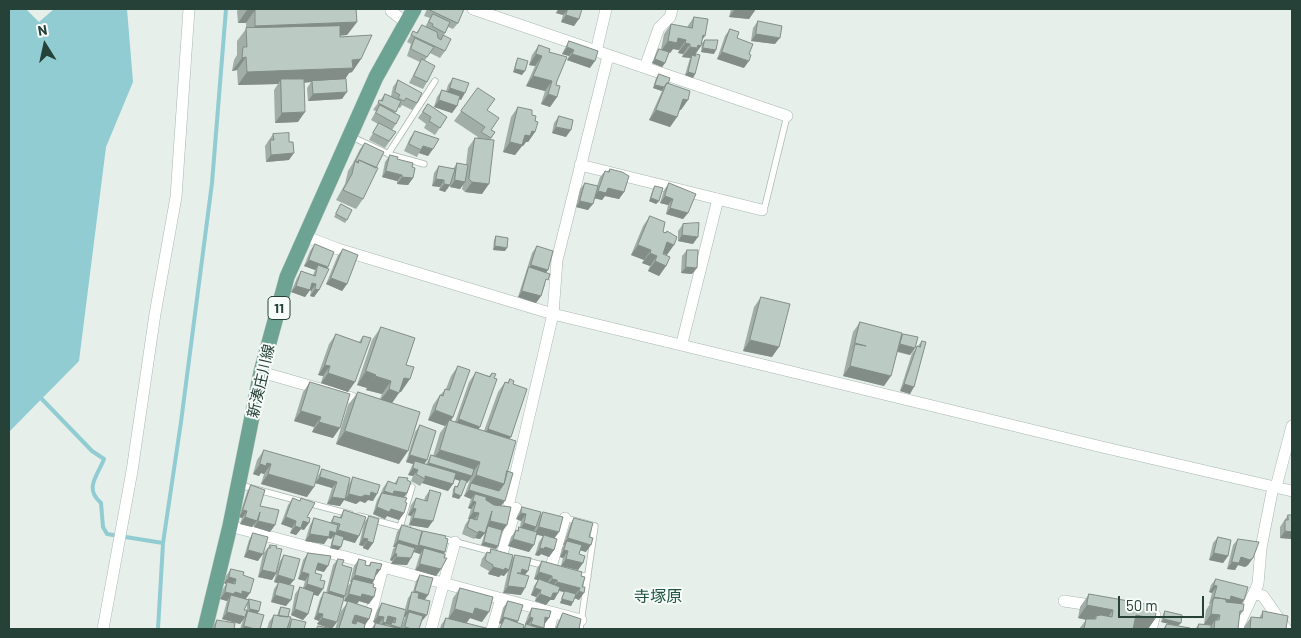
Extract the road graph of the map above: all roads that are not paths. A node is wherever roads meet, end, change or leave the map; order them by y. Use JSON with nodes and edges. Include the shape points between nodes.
{"nodes":[{"id":1,"x":189,"y":9,"type":"edge"},
{"id":2,"x":391,"y":9,"type":"edge"},
{"id":3,"x":414,"y":9,"type":"edge"},
{"id":4,"x":473,"y":9,"type":"edge"},
{"id":5,"x":606,"y":9,"type":"edge"},
{"id":6,"x":672,"y":9,"type":"edge"},
{"id":7,"x":405,"y":22,"type":"junction"},
{"id":8,"x":596,"y":52,"type":"junction"},
{"id":9,"x":608,"y":56,"type":"junction"},
{"id":10,"x":645,"y":68,"type":"junction"},
{"id":11,"x":436,"y":81,"type":"dead end"},
{"id":12,"x":787,"y":116,"type":"joint"},
{"id":13,"x":350,"y":136,"type":"junction"},
{"id":14,"x":388,"y":154,"type":"junction"},
{"id":15,"x":424,"y":164,"type":"dead end"},
{"id":16,"x":580,"y":165,"type":"junction"},
{"id":17,"x":718,"y":199,"type":"junction"},
{"id":18,"x":762,"y":210,"type":"joint"},
{"id":19,"x":304,"y":236,"type":"junction"},
{"id":20,"x":553,"y":314,"type":"junction"},
{"id":21,"x":682,"y":343,"type":"junction"},
{"id":22,"x":261,"y":372,"type":"junction"},
{"id":23,"x":352,"y":398,"type":"edge"},
{"id":24,"x":1292,"y":426,"type":"edge"},
{"id":25,"x":238,"y":485,"type":"junction"},
{"id":26,"x":412,"y":487,"type":"edge"},
{"id":27,"x":1274,"y":487,"type":"junction"},
{"id":28,"x":1292,"y":491,"type":"edge"},
{"id":29,"x":561,"y":518,"type":"joint"},
{"id":30,"x":230,"y":526,"type":"junction"},
{"id":31,"x":400,"y":528,"type":"junction"},
{"id":32,"x":419,"y":532,"type":"edge"},
{"id":33,"x":437,"y":537,"type":"edge"},
{"id":34,"x":455,"y":542,"type":"junction"},
{"id":35,"x":506,"y":555,"type":"joint"},
{"id":36,"x":518,"y":558,"type":"edge"},
{"id":37,"x":383,"y":567,"type":"junction"},
{"id":38,"x":556,"y":568,"type":"joint"},
{"id":39,"x":570,"y":572,"type":"edge"},
{"id":40,"x":588,"y":577,"type":"junction"},
{"id":41,"x":444,"y":584,"type":"junction"},
{"id":42,"x":1254,"y":593,"type":"junction"},
{"id":43,"x":501,"y":599,"type":"junction"},
{"id":44,"x":1064,"y":601,"type":"dead end"},
{"id":45,"x":1109,"y":608,"type":"edge"},
{"id":46,"x":1136,"y":612,"type":"edge"},
{"id":47,"x":553,"y":613,"type":"junction"},
{"id":48,"x":580,"y":625,"type":"edge"},
{"id":49,"x":103,"y":629,"type":"edge"},
{"id":50,"x":205,"y":629,"type":"edge"},
{"id":51,"x":367,"y":629,"type":"edge"},
{"id":52,"x":431,"y":629,"type":"edge"},
{"id":53,"x":492,"y":629,"type":"edge"},
{"id":54,"x":549,"y":629,"type":"edge"},
{"id":55,"x":1151,"y":629,"type":"edge"},
{"id":56,"x":1237,"y":629,"type":"edge"},
{"id":57,"x":1286,"y":629,"type":"edge"}],
"edges":[{"from":1,"to":49,"type":"street","via":[[176,197]]},
{"from":2,"to":7,"type":"street"},
{"from":3,"to":7,"type":"main road","name":"新湊庄川線","number":"11"},
{"from":4,"to":8,"type":"street"},
{"from":5,"to":8,"type":"street"},
{"from":6,"to":10,"type":"street","via":[[670,17],[659,28]]},
{"from":7,"to":13,"type":"main road","name":"新湊庄川線","number":"11"},
{"from":8,"to":9,"type":"street"},
{"from":9,"to":10,"type":"street"},
{"from":9,"to":16,"type":"street"},
{"from":10,"to":12,"type":"street"},
{"from":11,"to":14,"type":"lane"},
{"from":12,"to":18,"type":"lane"},
{"from":13,"to":14,"type":"lane"},
{"from":13,"to":19,"type":"main road","name":"新湊庄川線","number":"11"},
{"from":14,"to":15,"type":"lane"},
{"from":16,"to":17,"type":"street"},
{"from":16,"to":20,"type":"street","via":[[558,260]]},
{"from":17,"to":18,"type":"street"},
{"from":17,"to":21,"type":"street"},
{"from":19,"to":20,"type":"street"},
{"from":19,"to":22,"type":"main road","name":"新湊庄川線","number":"11","via":[[287,277]]},
{"from":20,"to":21,"type":"street"},
{"from":20,"to":35,"type":"street"},
{"from":21,"to":27,"type":"street"},
{"from":22,"to":23,"type":"street"},
{"from":22,"to":25,"type":"main road","name":"新湊庄川線","number":"11"},
{"from":24,"to":27,"type":"street"},
{"from":25,"to":30,"type":"main road","name":"新湊庄川線","number":"11"},
{"from":25,"to":31,"type":"lane"},
{"from":26,"to":31,"type":"lane"},
{"from":27,"to":28,"type":"street"},
{"from":27,"to":42,"type":"street"},
{"from":29,"to":38,"type":"street"},
{"from":29,"to":40,"type":"lane","via":[[595,526]]},
{"from":30,"to":37,"type":"street"},
{"from":30,"to":50,"type":"main road","name":"新湊庄川線","number":"11"},
{"from":31,"to":32,"type":"lane"},
{"from":33,"to":34,"type":"lane"},
{"from":34,"to":35,"type":"lane"},
{"from":34,"to":41,"type":"street"},
{"from":36,"to":38,"type":"lane"},
{"from":37,"to":41,"type":"street"},
{"from":37,"to":51,"type":"street"},
{"from":39,"to":40,"type":"lane"},
{"from":40,"to":48,"type":"lane"},
{"from":41,"to":43,"type":"street"},
{"from":41,"to":52,"type":"street"},
{"from":42,"to":56,"type":"street"},
{"from":42,"to":57,"type":"street","via":[[1263,596]]},
{"from":43,"to":47,"type":"street"},
{"from":43,"to":53,"type":"street"},
{"from":44,"to":45,"type":"street"},
{"from":46,"to":55,"type":"street","via":[[1154,615]]},
{"from":47,"to":48,"type":"street"},
{"from":47,"to":54,"type":"street"}]}
